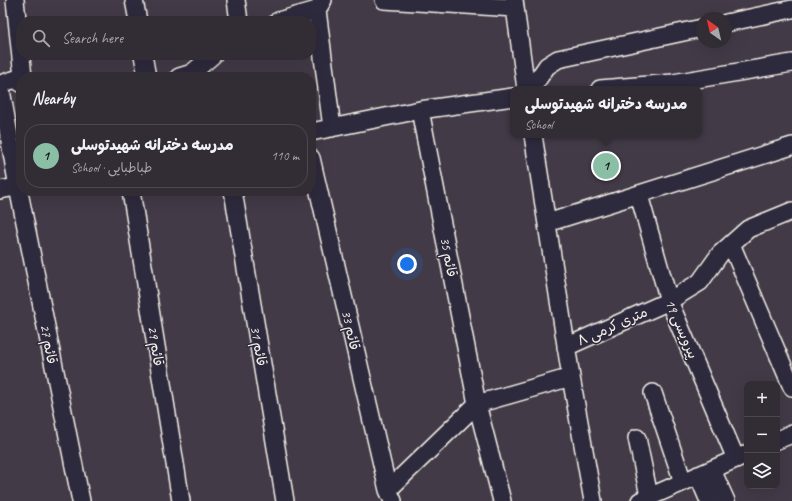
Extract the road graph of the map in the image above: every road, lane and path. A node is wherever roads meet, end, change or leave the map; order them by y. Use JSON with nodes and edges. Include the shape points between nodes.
{"nodes":[{"id":1,"x":15,"y":0,"type":"edge"},
{"id":2,"x":134,"y":0,"type":"edge"},
{"id":3,"x":236,"y":0,"type":"edge"},
{"id":4,"x":384,"y":0,"type":"edge"},
{"id":5,"x":515,"y":4,"type":"edge"},
{"id":6,"x":320,"y":5,"type":"edge"},
{"id":7,"x":792,"y":9,"type":"edge"},
{"id":8,"x":17,"y":16,"type":"edge"},
{"id":9,"x":137,"y":16,"type":"edge"},
{"id":10,"x":238,"y":16,"type":"edge"},
{"id":11,"x":291,"y":16,"type":"edge"},
{"id":12,"x":732,"y":22,"type":"edge"},
{"id":13,"x":696,"y":29,"type":"edge"},
{"id":14,"x":21,"y":60,"type":"edge"},
{"id":15,"x":144,"y":60,"type":"edge"},
{"id":16,"x":207,"y":60,"type":"edge"},
{"id":17,"x":792,"y":64,"type":"edge"},
{"id":18,"x":22,"y":72,"type":"edge"},
{"id":19,"x":146,"y":72,"type":"edge"},
{"id":20,"x":193,"y":72,"type":"edge"},
{"id":21,"x":16,"y":79,"type":"edge"},
{"id":22,"x":526,"y":86,"type":"edge"},
{"id":23,"x":533,"y":86,"type":"edge"},
{"id":24,"x":636,"y":86,"type":"edge"},
{"id":25,"x":510,"y":97,"type":"edge"},
{"id":26,"x":420,"y":110,"type":"junction"},
{"id":27,"x":332,"y":128,"type":"junction"},
{"id":28,"x":316,"y":131,"type":"edge"},
{"id":29,"x":533,"y":138,"type":"edge"},
{"id":30,"x":792,"y":146,"type":"edge"},
{"id":31,"x":16,"y":171,"type":"edge"},
{"id":32,"x":316,"y":179,"type":"edge"},
{"id":33,"x":16,"y":187,"type":"edge"},
{"id":34,"x":0,"y":190,"type":"edge"},
{"id":35,"x":639,"y":195,"type":"junction"},
{"id":36,"x":21,"y":196,"type":"edge"},
{"id":37,"x":132,"y":196,"type":"edge"},
{"id":38,"x":234,"y":196,"type":"edge"},
{"id":39,"x":792,"y":211,"type":"edge"},
{"id":40,"x":547,"y":223,"type":"junction"},
{"id":41,"x":731,"y":244,"type":"junction"},
{"id":42,"x":669,"y":301,"type":"junction"},
{"id":43,"x":566,"y":347,"type":"junction"},
{"id":44,"x":571,"y":377,"type":"junction"},
{"id":45,"x":792,"y":387,"type":"edge"},
{"id":46,"x":653,"y":393,"type":"dead end"},
{"id":47,"x":477,"y":404,"type":"junction"},
{"id":48,"x":792,"y":434,"type":"edge"},
{"id":49,"x":637,"y":438,"type":"dead end"},
{"id":50,"x":780,"y":439,"type":"edge"},
{"id":51,"x":741,"y":456,"type":"edge"},
{"id":52,"x":698,"y":476,"type":"junction"},
{"id":53,"x":390,"y":495,"type":"edge"},
{"id":54,"x":656,"y":497,"type":"edge"},
{"id":55,"x":81,"y":501,"type":"edge"},
{"id":56,"x":181,"y":501,"type":"edge"},
{"id":57,"x":285,"y":501,"type":"edge"},
{"id":58,"x":502,"y":501,"type":"edge"},
{"id":59,"x":593,"y":501,"type":"edge"},
{"id":60,"x":709,"y":501,"type":"edge"},
{"id":61,"x":726,"y":501,"type":"edge"}],
"edges":[{"from":1,"to":8,"type":"street"},
{"from":2,"to":9,"type":"street"},
{"from":3,"to":10,"type":"street"},
{"from":4,"to":5,"type":"street"},
{"from":5,"to":22,"type":"street"},
{"from":6,"to":11,"type":"street"},
{"from":6,"to":27,"type":"street"},
{"from":7,"to":12,"type":"street"},
{"from":13,"to":23,"type":"street","via":[[558,59],[547,66]]},
{"from":14,"to":18,"type":"street"},
{"from":15,"to":19,"type":"street"},
{"from":16,"to":20,"type":"street"},
{"from":17,"to":24,"type":"street","via":[[673,83]]},
{"from":21,"to":31,"type":"street","name":"قائم 27","via":[[0,84]]},
{"from":25,"to":26,"type":"street"},
{"from":26,"to":27,"type":"street"},
{"from":26,"to":47,"type":"street","name":"قائم 35"},
{"from":27,"to":28,"type":"street"},
{"from":29,"to":40,"type":"street"},
{"from":30,"to":35,"type":"street"},
{"from":32,"to":53,"type":"street","name":"قائم 33"},
{"from":33,"to":34,"type":"street"},
{"from":35,"to":40,"type":"street"},
{"from":35,"to":42,"type":"street","name":"پیرویسی 19"},
{"from":36,"to":55,"type":"street","name":"قائم 27"},
{"from":37,"to":56,"type":"street","name":"قائم 29"},
{"from":38,"to":57,"type":"street","name":"قائم 31"},
{"from":39,"to":41,"type":"street","name":"۸ متری کرمی","via":[[748,228]]},
{"from":40,"to":43,"type":"street"},
{"from":41,"to":42,"type":"street","name":"۸ متری کرمی","via":[[720,254],[700,282]]},
{"from":41,"to":45,"type":"street"},
{"from":42,"to":43,"type":"street","name":"۸ متری کرمی"},
{"from":42,"to":51,"type":"street","name":"پیرویسی 19"},
{"from":43,"to":44,"type":"street"},
{"from":44,"to":47,"type":"street"},
{"from":44,"to":59,"type":"street"},
{"from":46,"to":52,"type":"street"},
{"from":47,"to":53,"type":"street"},
{"from":47,"to":58,"type":"street","name":"قائم 35"},
{"from":48,"to":50,"type":"street"},
{"from":49,"to":54,"type":"street"},
{"from":51,"to":52,"type":"street"},
{"from":52,"to":54,"type":"street"},
{"from":52,"to":60,"type":"street"},
{"from":52,"to":61,"type":"street"}]}
